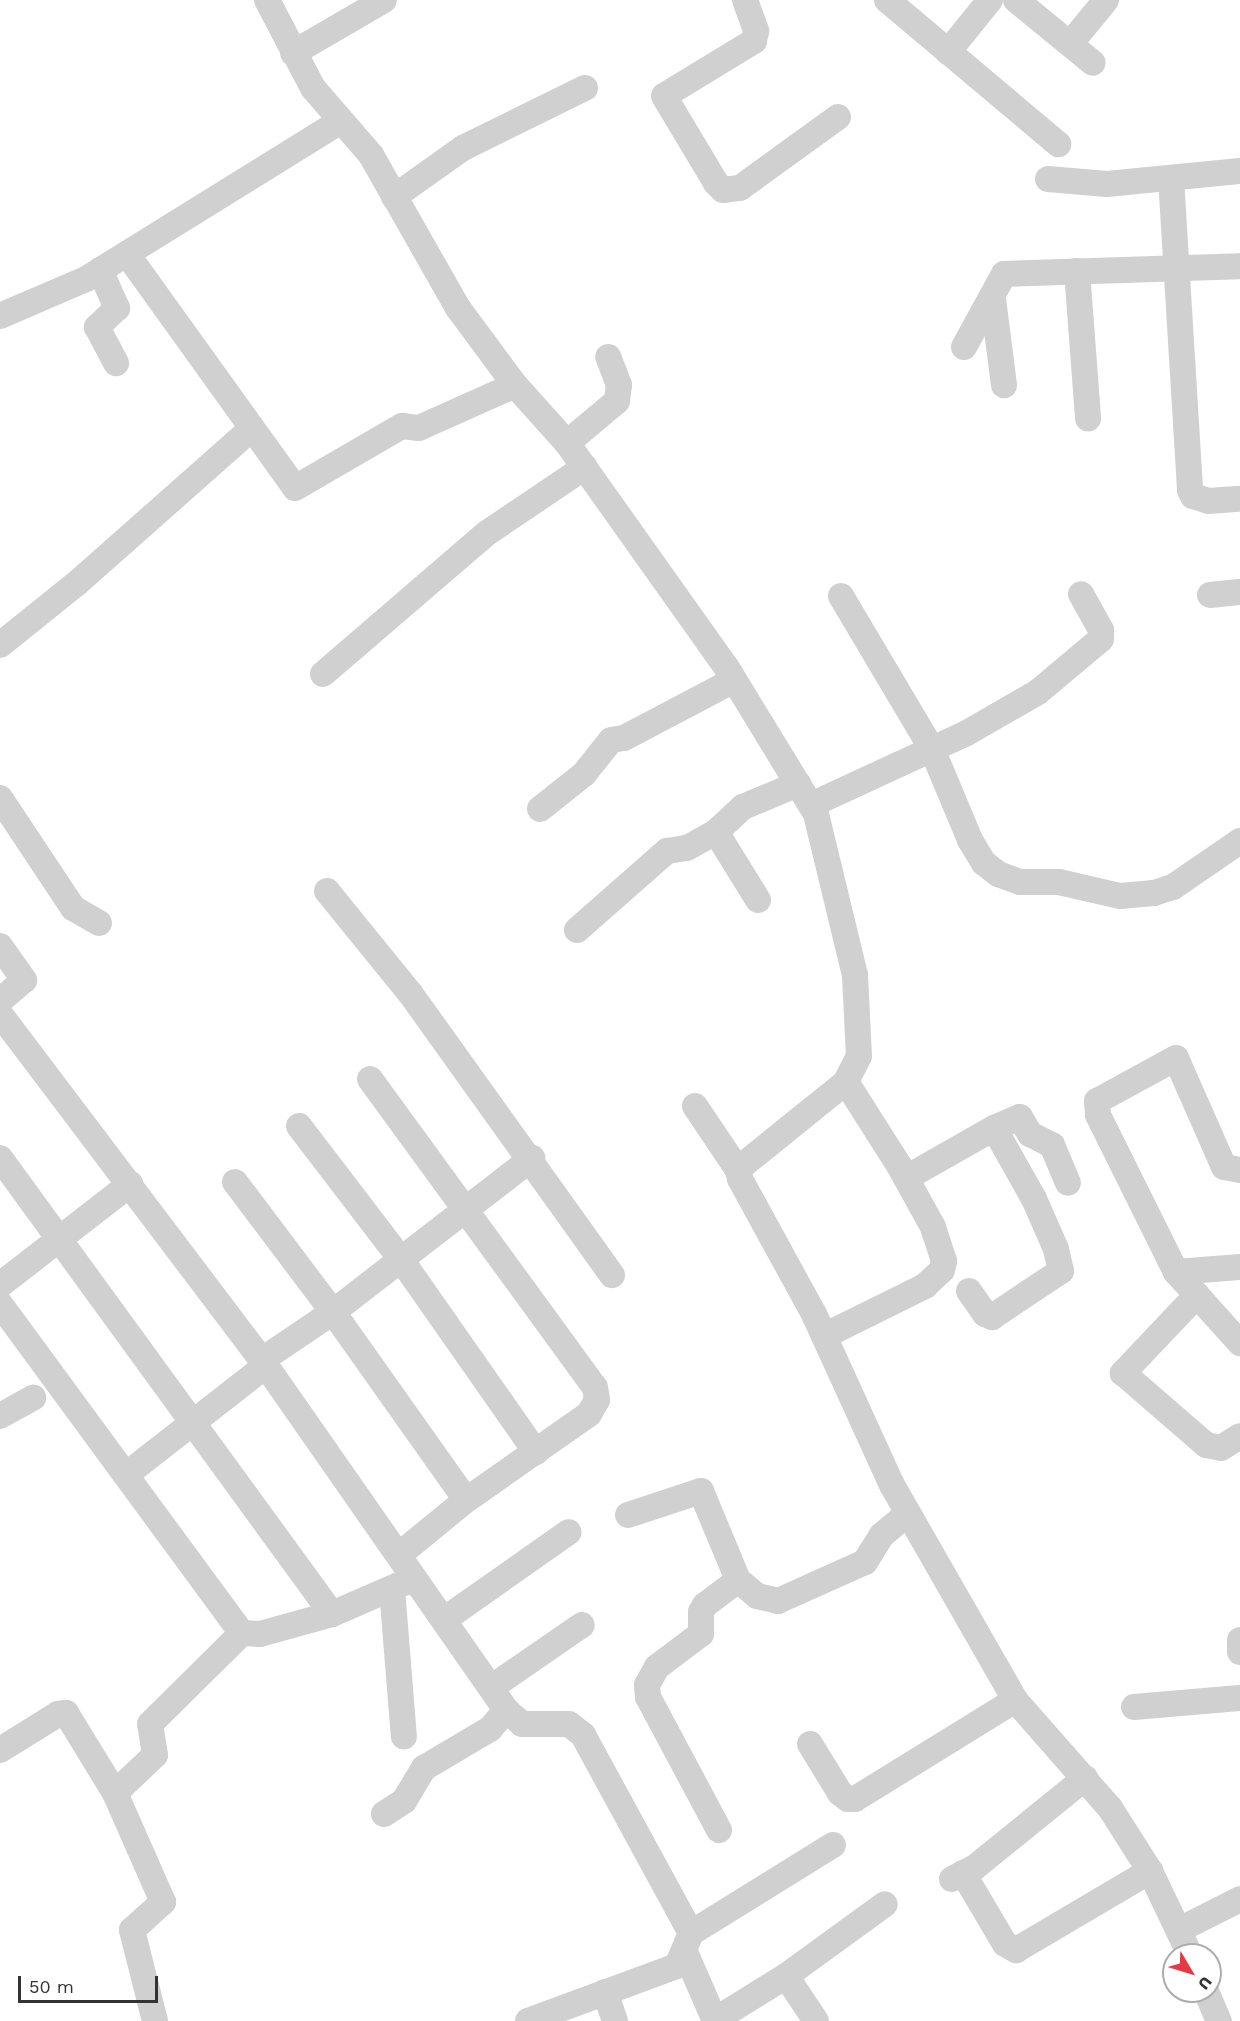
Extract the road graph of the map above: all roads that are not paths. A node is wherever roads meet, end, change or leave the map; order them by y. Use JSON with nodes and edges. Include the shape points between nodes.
{"nodes":[{"id":1,"x":267,"y":0,"type":"edge"},
{"id":2,"x":384,"y":0,"type":"edge"},
{"id":3,"x":745,"y":0,"type":"edge"},
{"id":4,"x":887,"y":0,"type":"edge"},
{"id":5,"x":990,"y":0,"type":"edge"},
{"id":6,"x":1016,"y":0,"type":"edge"},
{"id":7,"x":1106,"y":0,"type":"edge"},
{"id":8,"x":1070,"y":44,"type":"junction"},
{"id":9,"x":948,"y":52,"type":"junction"},
{"id":10,"x":293,"y":53,"type":"junction"},
{"id":11,"x":1094,"y":63,"type":"dead end"},
{"id":12,"x":585,"y":88,"type":"dead end"},
{"id":13,"x":838,"y":117,"type":"dead end"},
{"id":14,"x":341,"y":121,"type":"junction"},
{"id":15,"x":1058,"y":144,"type":"dead end"},
{"id":16,"x":1240,"y":171,"type":"edge"},
{"id":17,"x":1171,"y":178,"type":"junction"},
{"id":18,"x":1048,"y":179,"type":"dead end"},
{"id":19,"x":394,"y":196,"type":"junction"},
{"id":20,"x":127,"y":254,"type":"junction"},
{"id":21,"x":1240,"y":266,"type":"edge"},
{"id":22,"x":1174,"y":269,"type":"junction"},
{"id":23,"x":100,"y":270,"type":"junction"},
{"id":24,"x":1077,"y":271,"type":"junction"},
{"id":25,"x":993,"y":298,"type":"junction"},
{"id":26,"x":0,"y":315,"type":"edge"},
{"id":27,"x":964,"y":347,"type":"dead end"},
{"id":28,"x":608,"y":357,"type":"dead end"},
{"id":29,"x":116,"y":363,"type":"dead end"},
{"id":30,"x":515,"y":385,"type":"junction"},
{"id":31,"x":1004,"y":385,"type":"dead end"},
{"id":32,"x":1088,"y":419,"type":"dead end"},
{"id":33,"x":250,"y":429,"type":"junction"},
{"id":34,"x":567,"y":443,"type":"junction"},
{"id":35,"x":585,"y":467,"type":"junction"},
{"id":36,"x":1240,"y":499,"type":"edge"},
{"id":37,"x":1240,"y":592,"type":"edge"},
{"id":38,"x":1081,"y":594,"type":"dead end"},
{"id":39,"x":1210,"y":595,"type":"dead end"},
{"id":40,"x":841,"y":596,"type":"dead end"},
{"id":41,"x":0,"y":645,"type":"edge"},
{"id":42,"x":323,"y":674,"type":"dead end"},
{"id":43,"x":734,"y":680,"type":"junction"},
{"id":44,"x":932,"y":749,"type":"junction"},
{"id":45,"x":804,"y":794,"type":"junction"},
{"id":46,"x":0,"y":798,"type":"edge"},
{"id":47,"x":540,"y":809,"type":"dead end"},
{"id":48,"x":716,"y":832,"type":"junction"},
{"id":49,"x":1240,"y":841,"type":"edge"},
{"id":50,"x":327,"y":891,"type":"dead end"},
{"id":51,"x":758,"y":900,"type":"dead end"},
{"id":52,"x":99,"y":923,"type":"dead end"},
{"id":53,"x":577,"y":930,"type":"dead end"},
{"id":54,"x":0,"y":946,"type":"edge"},
{"id":55,"x":0,"y":1001,"type":"edge"},
{"id":56,"x":0,"y":1014,"type":"edge"},
{"id":57,"x":370,"y":1079,"type":"dead end"},
{"id":58,"x":846,"y":1082,"type":"junction"},
{"id":59,"x":696,"y":1106,"type":"dead end"},
{"id":60,"x":298,"y":1126,"type":"dead end"},
{"id":61,"x":994,"y":1128,"type":"junction"},
{"id":62,"x":0,"y":1158,"type":"edge"},
{"id":63,"x":532,"y":1158,"type":"junction"},
{"id":64,"x":738,"y":1170,"type":"junction"},
{"id":65,"x":1240,"y":1170,"type":"edge"},
{"id":66,"x":906,"y":1178,"type":"junction"},
{"id":67,"x":234,"y":1182,"type":"dead end"},
{"id":68,"x":1068,"y":1183,"type":"dead end"},
{"id":69,"x":130,"y":1184,"type":"junction"},
{"id":70,"x":464,"y":1211,"type":"junction"},
{"id":71,"x":59,"y":1239,"type":"junction"},
{"id":72,"x":400,"y":1258,"type":"junction"},
{"id":73,"x":1240,"y":1267,"type":"edge"},
{"id":74,"x":1176,"y":1272,"type":"junction"},
{"id":75,"x":612,"y":1275,"type":"dead end"},
{"id":76,"x":0,"y":1285,"type":"edge"},
{"id":77,"x":969,"y":1291,"type":"dead end"},
{"id":78,"x":1197,"y":1295,"type":"junction"},
{"id":79,"x":0,"y":1304,"type":"edge"},
{"id":80,"x":333,"y":1312,"type":"junction"},
{"id":81,"x":824,"y":1336,"type":"junction"},
{"id":82,"x":1240,"y":1343,"type":"edge"},
{"id":83,"x":263,"y":1364,"type":"junction"},
{"id":84,"x":33,"y":1398,"type":"dead end"},
{"id":85,"x":0,"y":1416,"type":"edge"},
{"id":86,"x":190,"y":1424,"type":"junction"},
{"id":87,"x":1240,"y":1436,"type":"edge"},
{"id":88,"x":536,"y":1452,"type":"junction"},
{"id":89,"x":127,"y":1474,"type":"junction"},
{"id":90,"x":466,"y":1500,"type":"junction"},
{"id":91,"x":908,"y":1513,"type":"junction"},
{"id":92,"x":628,"y":1515,"type":"dead end"},
{"id":93,"x":569,"y":1532,"type":"dead end"},
{"id":94,"x":400,"y":1554,"type":"junction"},
{"id":95,"x":738,"y":1580,"type":"junction"},
{"id":96,"x":402,"y":1584,"type":"junction"},
{"id":97,"x":332,"y":1614,"type":"junction"},
{"id":98,"x":445,"y":1619,"type":"junction"},
{"id":99,"x":582,"y":1625,"type":"dead end"},
{"id":100,"x":242,"y":1633,"type":"junction"},
{"id":101,"x":1240,"y":1640,"type":"edge"},
{"id":102,"x":1240,"y":1652,"type":"edge"},
{"id":103,"x":492,"y":1687,"type":"junction"},
{"id":104,"x":1240,"y":1698,"type":"edge"},
{"id":105,"x":1015,"y":1700,"type":"junction"},
{"id":106,"x":1134,"y":1707,"type":"dead end"},
{"id":107,"x":506,"y":1710,"type":"junction"},
{"id":108,"x":404,"y":1737,"type":"dead end"},
{"id":109,"x":810,"y":1744,"type":"dead end"},
{"id":110,"x":0,"y":1750,"type":"edge"},
{"id":111,"x":1085,"y":1778,"type":"junction"},
{"id":112,"x":115,"y":1793,"type":"junction"},
{"id":113,"x":384,"y":1814,"type":"dead end"},
{"id":114,"x":719,"y":1830,"type":"dead end"},
{"id":115,"x":833,"y":1845,"type":"dead end"},
{"id":116,"x":1150,"y":1871,"type":"junction"},
{"id":117,"x":1240,"y":1899,"type":"edge"},
{"id":118,"x":885,"y":1904,"type":"dead end"},
{"id":119,"x":1179,"y":1930,"type":"junction"},
{"id":120,"x":688,"y":1943,"type":"junction"},
{"id":121,"x":1185,"y":1943,"type":"edge"},
{"id":122,"x":786,"y":1976,"type":"junction"},
{"id":123,"x":605,"y":1992,"type":"junction"},
{"id":124,"x":1211,"y":2003,"type":"edge"},
{"id":125,"x":715,"y":2020,"type":"edge"},
{"id":126,"x":155,"y":2021,"type":"edge"},
{"id":127,"x":528,"y":2021,"type":"edge"},
{"id":128,"x":615,"y":2021,"type":"edge"},
{"id":129,"x":816,"y":2021,"type":"edge"},
{"id":130,"x":1219,"y":2021,"type":"edge"}],
"edges":[{"from":1,"to":10,"type":"street"},
{"from":2,"to":10,"type":"street"},
{"from":3,"to":13,"type":"street","via":[[756,31],[754,41],[664,96],[716,183],[723,190],[740,188]]},
{"from":4,"to":9,"type":"street"},
{"from":5,"to":9,"type":"street"},
{"from":6,"to":8,"type":"street"},
{"from":7,"to":8,"type":"street"},
{"from":8,"to":11,"type":"street"},
{"from":9,"to":15,"type":"street"},
{"from":10,"to":14,"type":"street","via":[[313,88]]},
{"from":12,"to":19,"type":"street","via":[[463,148]]},
{"from":14,"to":19,"type":"street","via":[[371,155]]},
{"from":14,"to":20,"type":"street"},
{"from":16,"to":17,"type":"street"},
{"from":17,"to":18,"type":"street","via":[[1107,184]]},
{"from":17,"to":22,"type":"street"},
{"from":19,"to":30,"type":"street","via":[[458,308]]},
{"from":20,"to":23,"type":"street"},
{"from":20,"to":33,"type":"street"},
{"from":21,"to":22,"type":"street"},
{"from":22,"to":24,"type":"street"},
{"from":22,"to":36,"type":"street","via":[[1190,490],[1193,496],[1208,501]]},
{"from":23,"to":26,"type":"street"},
{"from":23,"to":29,"type":"street","via":[[117,308],[97,327]]},
{"from":24,"to":25,"type":"street","via":[[1004,274]]},
{"from":24,"to":32,"type":"street"},
{"from":25,"to":27,"type":"street"},
{"from":25,"to":31,"type":"street"},
{"from":28,"to":34,"type":"street","via":[[619,385],[617,401]]},
{"from":30,"to":33,"type":"street","via":[[419,428],[402,426],[297,488]]},
{"from":30,"to":34,"type":"street"},
{"from":33,"to":41,"type":"street","via":[[76,584]]},
{"from":34,"to":35,"type":"street"},
{"from":35,"to":42,"type":"street","via":[[487,533]]},
{"from":35,"to":43,"type":"street"},
{"from":37,"to":39,"type":"street"},
{"from":38,"to":44,"type":"street","via":[[1101,630],[1101,639],[1094,648],[1038,692]]},
{"from":40,"to":44,"type":"street"},
{"from":43,"to":45,"type":"street"},
{"from":43,"to":47,"type":"street","via":[[624,738],[611,740],[584,774]]},
{"from":44,"to":45,"type":"street"},
{"from":44,"to":49,"type":"street","via":[[970,840],[984,863],[1011,880],[1059,882],[1120,896],[1154,893],[1173,887]]},
{"from":45,"to":48,"type":"street","via":[[743,807]]},
{"from":45,"to":58,"type":"street","via":[[819,823],[855,975],[861,1043]]},
{"from":46,"to":52,"type":"street","via":[[74,908]]},
{"from":48,"to":51,"type":"street"},
{"from":48,"to":53,"type":"street","via":[[687,848],[667,851]]},
{"from":50,"to":63,"type":"street","via":[[410,993]]},
{"from":54,"to":55,"type":"street","via":[[24,980]]},
{"from":56,"to":69,"type":"street"},
{"from":57,"to":70,"type":"street"},
{"from":58,"to":64,"type":"street"},
{"from":58,"to":66,"type":"street"},
{"from":59,"to":64,"type":"street"},
{"from":60,"to":72,"type":"street"},
{"from":61,"to":66,"type":"street"},
{"from":61,"to":68,"type":"street","via":[[1020,1118],[1030,1134],[1052,1145]]},
{"from":61,"to":77,"type":"street","via":[[1034,1199],[1056,1249],[1061,1271],[992,1317],[985,1314]]},
{"from":62,"to":71,"type":"street"},
{"from":63,"to":70,"type":"street"},
{"from":63,"to":75,"type":"street"},
{"from":64,"to":81,"type":"street"},
{"from":65,"to":74,"type":"street","via":[[1224,1167],[1176,1059],[1100,1096],[1098,1115]]},
{"from":66,"to":81,"type":"street","via":[[933,1227],[944,1261],[942,1270],[925,1286]]},
{"from":67,"to":80,"type":"street"},
{"from":69,"to":71,"type":"street"},
{"from":69,"to":83,"type":"street"},
{"from":70,"to":72,"type":"street"},
{"from":70,"to":88,"type":"street","via":[[595,1387],[597,1400],[589,1414]]},
{"from":71,"to":76,"type":"street"},
{"from":71,"to":86,"type":"street"},
{"from":72,"to":80,"type":"street"},
{"from":72,"to":88,"type":"street"},
{"from":73,"to":74,"type":"street"},
{"from":74,"to":78,"type":"street"},
{"from":78,"to":82,"type":"street"},
{"from":78,"to":87,"type":"street","via":[[1123,1372],[1206,1445],[1221,1449]]},
{"from":79,"to":89,"type":"street"},
{"from":80,"to":83,"type":"street"},
{"from":80,"to":90,"type":"street"},
{"from":81,"to":91,"type":"street","via":[[869,1441]]},
{"from":83,"to":86,"type":"street"},
{"from":83,"to":94,"type":"street"},
{"from":84,"to":85,"type":"street"},
{"from":86,"to":89,"type":"street"},
{"from":86,"to":97,"type":"street"},
{"from":88,"to":90,"type":"street"},
{"from":89,"to":100,"type":"street"},
{"from":90,"to":94,"type":"street"},
{"from":91,"to":95,"type":"street","via":[[882,1535],[865,1562],[788,1596],[768,1601],[748,1591]]},
{"from":91,"to":105,"type":"street"},
{"from":92,"to":95,"type":"street","via":[[701,1491]]},
{"from":93,"to":98,"type":"street"},
{"from":94,"to":96,"type":"street"},
{"from":95,"to":114,"type":"street","via":[[705,1605],[701,1612],[701,1634],[657,1667],[647,1685],[648,1697]]},
{"from":96,"to":97,"type":"street"},
{"from":96,"to":98,"type":"street"},
{"from":96,"to":108,"type":"street"},
{"from":97,"to":100,"type":"street","via":[[260,1634]]},
{"from":98,"to":103,"type":"street"},
{"from":99,"to":103,"type":"street"},
{"from":100,"to":112,"type":"street","via":[[150,1724],[155,1755]]},
{"from":101,"to":102,"type":"street"},
{"from":103,"to":107,"type":"street"},
{"from":104,"to":106,"type":"street"},
{"from":105,"to":109,"type":"street","via":[[855,1799],[840,1793]]},
{"from":105,"to":111,"type":"street"},
{"from":107,"to":113,"type":"street","via":[[490,1729],[424,1768],[404,1801]]},
{"from":107,"to":120,"type":"street","via":[[522,1724],[569,1724],[583,1735]]},
{"from":110,"to":112,"type":"street","via":[[58,1714],[66,1713]]},
{"from":111,"to":116,"type":"street","via":[[1110,1808]]},
{"from":111,"to":116,"type":"street","via":[[957,1876],[1005,1944],[1016,1950]]},
{"from":112,"to":126,"type":"street","via":[[164,1902],[132,1930]]},
{"from":115,"to":120,"type":"street"},
{"from":116,"to":119,"type":"street"},
{"from":117,"to":119,"type":"street"},
{"from":118,"to":122,"type":"street"},
{"from":119,"to":121,"type":"street"},
{"from":120,"to":123,"type":"street","via":[[677,1966]]},
{"from":120,"to":125,"type":"street"},
{"from":122,"to":125,"type":"street"},
{"from":122,"to":129,"type":"street"},
{"from":123,"to":127,"type":"street"},
{"from":123,"to":128,"type":"street"},
{"from":124,"to":130,"type":"street"}]}
